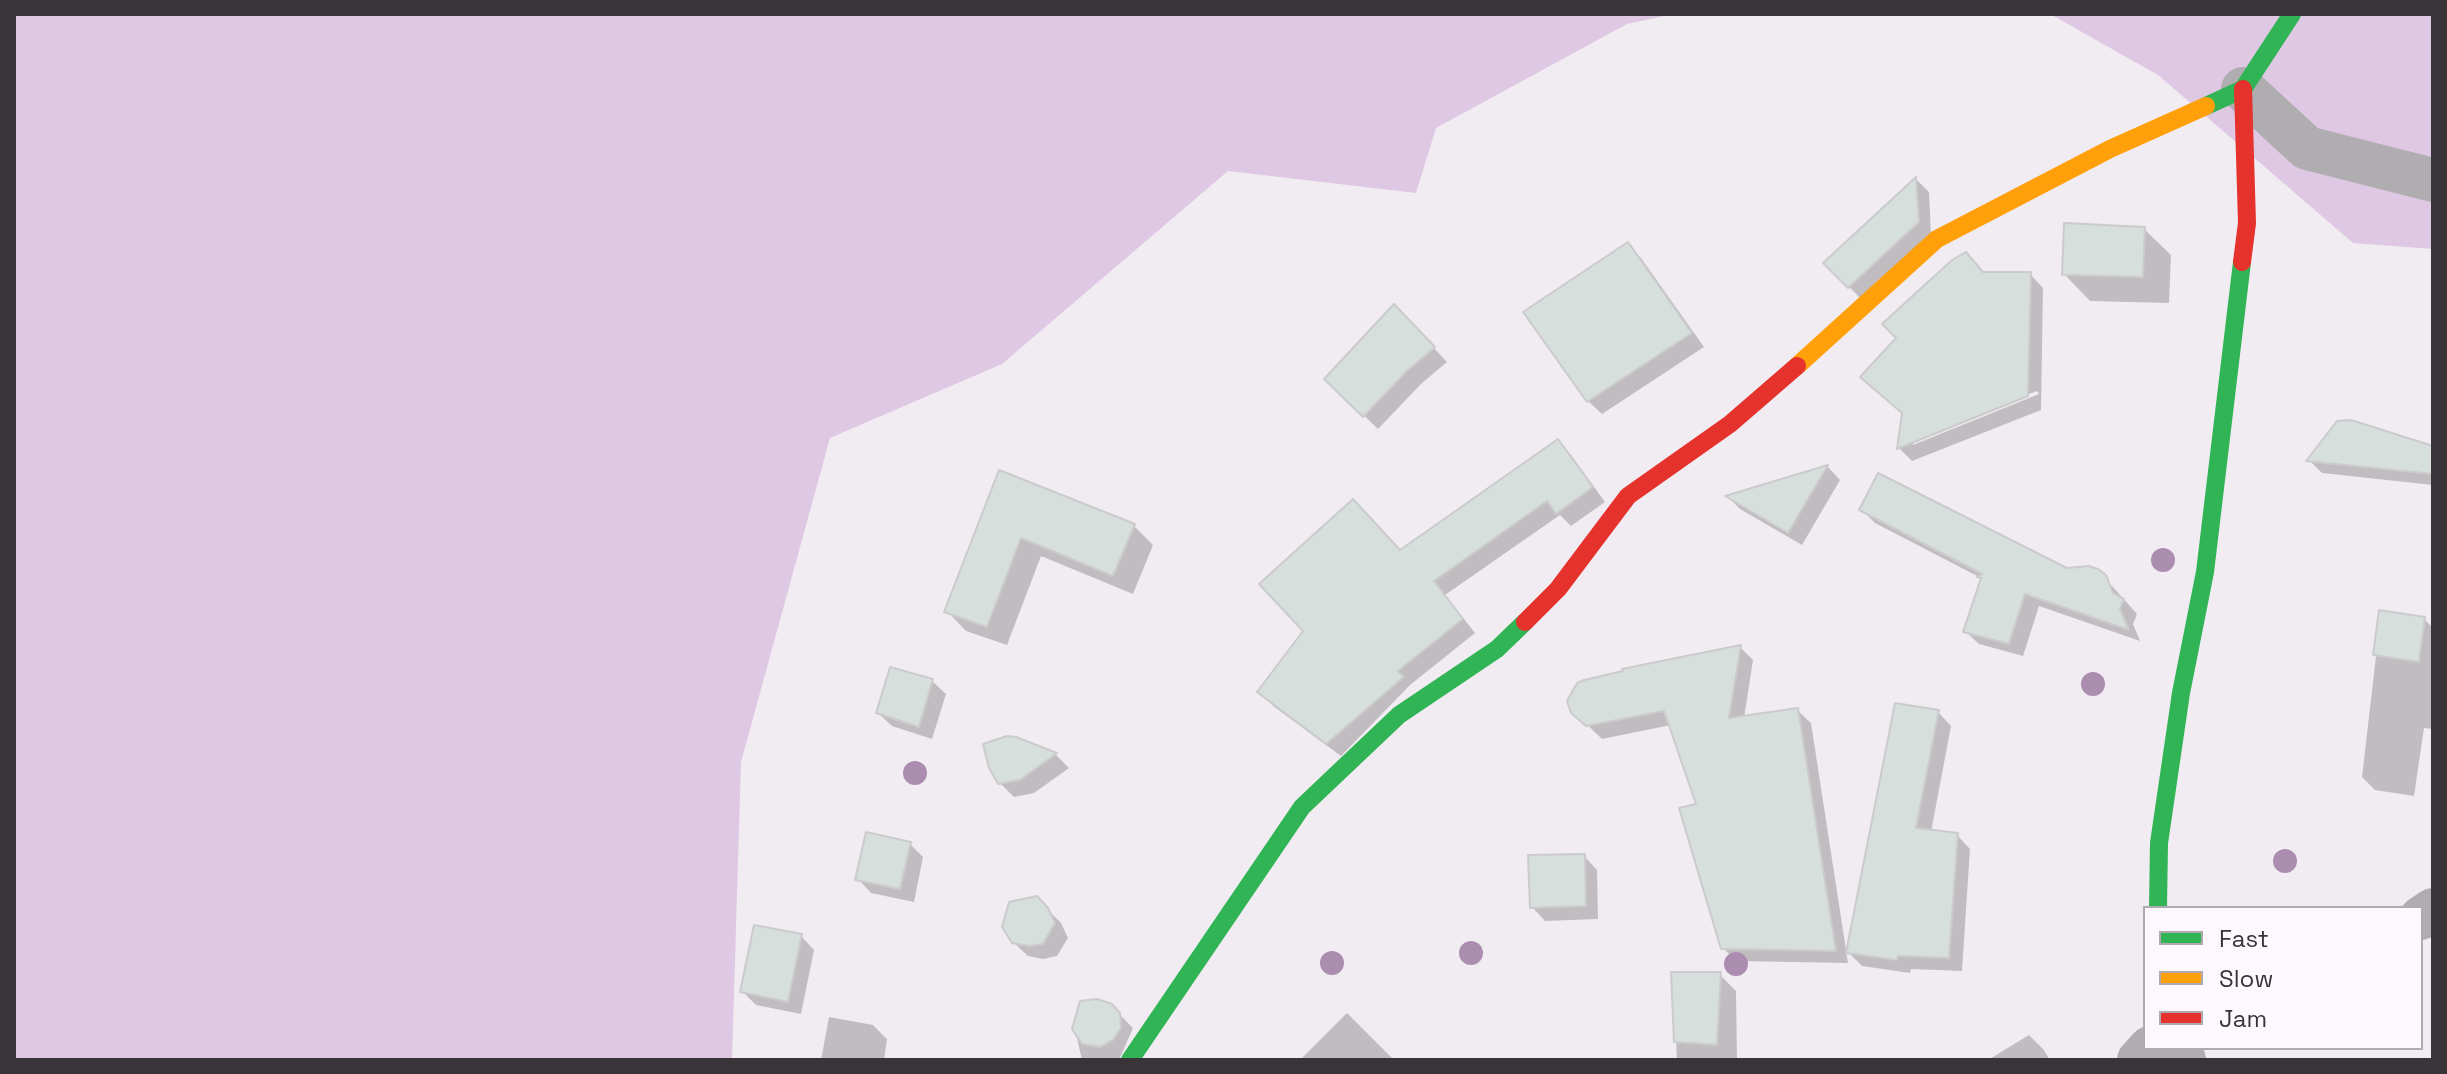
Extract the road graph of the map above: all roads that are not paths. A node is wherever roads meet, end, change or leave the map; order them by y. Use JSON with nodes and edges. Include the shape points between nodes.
{"nodes":[{"id":1,"x":2292,"y":14,"type":"edge"},
{"id":2,"x":2243,"y":89,"type":"junction"},
{"id":3,"x":2433,"y":180,"type":"edge"},
{"id":4,"x":2158,"y":906,"type":"edge"},
{"id":5,"x":1130,"y":1060,"type":"edge"}],
"edges":[{"from":1,"to":2,"type":"street"},
{"from":2,"to":3,"type":"street","via":[[2307,148]]},
{"from":2,"to":4,"type":"street","via":[[2247,223],[2205,572],[2159,843]]},
{"from":2,"to":5,"type":"street","via":[[2110,149],[1937,239],[1730,424],[1628,496],[1558,589],[1497,649],[1399,715],[1302,807]]}]}
